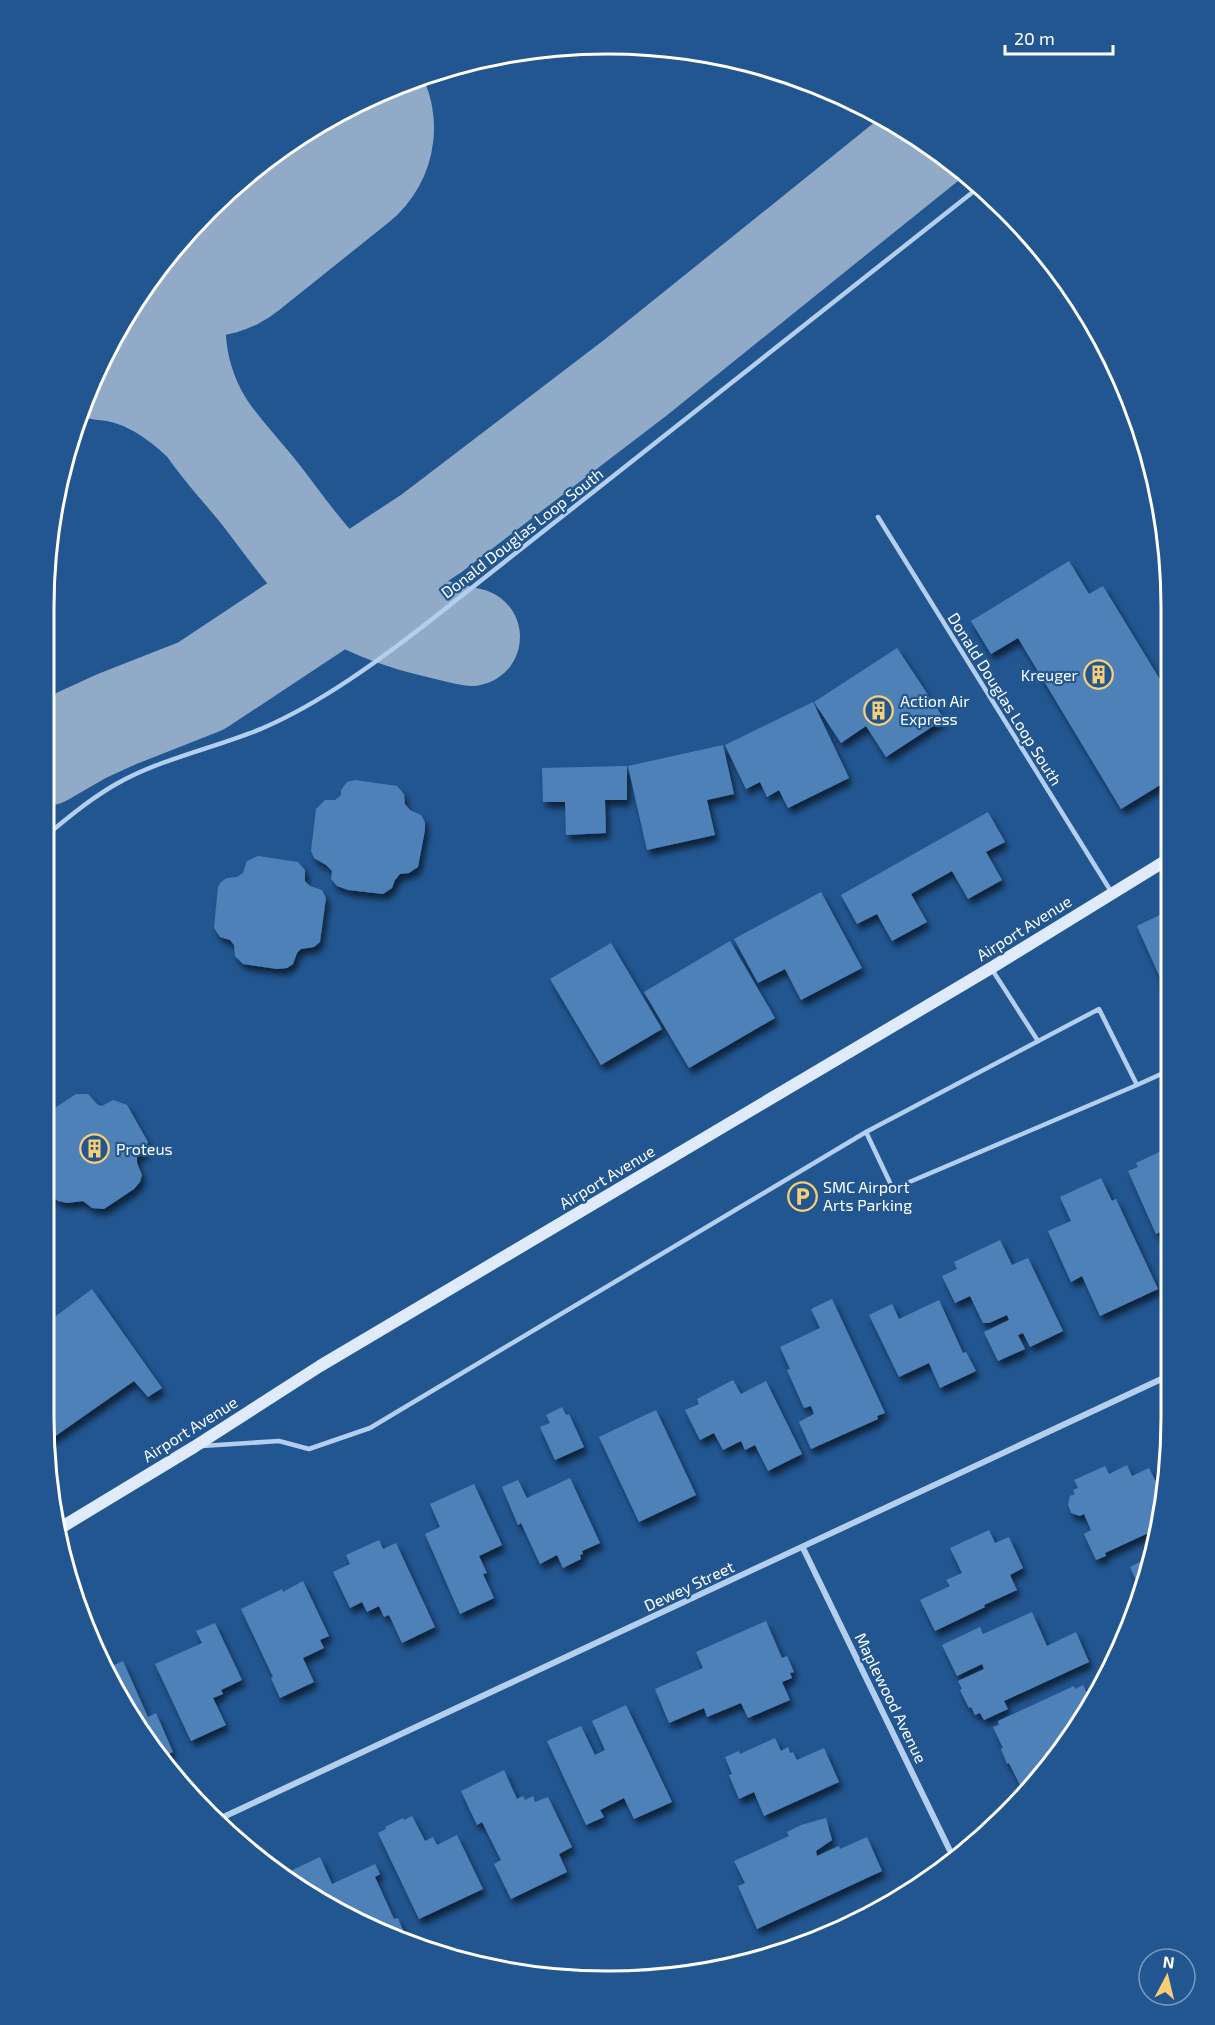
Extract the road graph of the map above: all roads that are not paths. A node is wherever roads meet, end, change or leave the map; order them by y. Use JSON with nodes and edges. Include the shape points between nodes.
{"nodes":[{"id":1,"x":974,"y":192,"type":"edge"},
{"id":2,"x":878,"y":517,"type":"dead end"},
{"id":3,"x":54,"y":829,"type":"edge"},
{"id":4,"x":1161,"y":863,"type":"edge"},
{"id":5,"x":1112,"y":893,"type":"junction"},
{"id":6,"x":991,"y":968,"type":"junction"},
{"id":7,"x":1038,"y":1041,"type":"junction"},
{"id":8,"x":1161,"y":1074,"type":"edge"},
{"id":9,"x":1137,"y":1085,"type":"junction"},
{"id":10,"x":866,"y":1132,"type":"junction"},
{"id":11,"x":1161,"y":1379,"type":"edge"},
{"id":12,"x":194,"y":1447,"type":"junction"},
{"id":13,"x":65,"y":1525,"type":"edge"},
{"id":14,"x":803,"y":1548,"type":"junction"},
{"id":15,"x":224,"y":1817,"type":"edge"},
{"id":16,"x":950,"y":1852,"type":"edge"}],
"edges":[{"from":1,"to":3,"type":"lane","name":"Donald Douglas Loop South","via":[[431,620],[354,676],[264,728],[159,764],[118,783]]},
{"from":2,"to":5,"type":"lane","name":"Donald Douglas Loop South"},
{"from":4,"to":5,"type":"street","name":"Airport Avenue"},
{"from":5,"to":6,"type":"street","name":"Airport Avenue"},
{"from":6,"to":7,"type":"lane"},
{"from":6,"to":12,"type":"street","name":"Airport Avenue","via":[[320,1366]]},
{"from":7,"to":9,"type":"lane","via":[[1099,1009]]},
{"from":7,"to":10,"type":"lane"},
{"from":8,"to":9,"type":"lane"},
{"from":9,"to":10,"type":"lane","via":[[893,1190]]},
{"from":10,"to":12,"type":"lane","via":[[370,1428],[309,1449],[279,1442]]},
{"from":11,"to":14,"type":"street","name":"Dewey Street"},
{"from":12,"to":13,"type":"street","name":"Airport Avenue"},
{"from":14,"to":15,"type":"street","name":"Dewey Street"},
{"from":14,"to":16,"type":"street","name":"Maplewood Avenue"}]}
